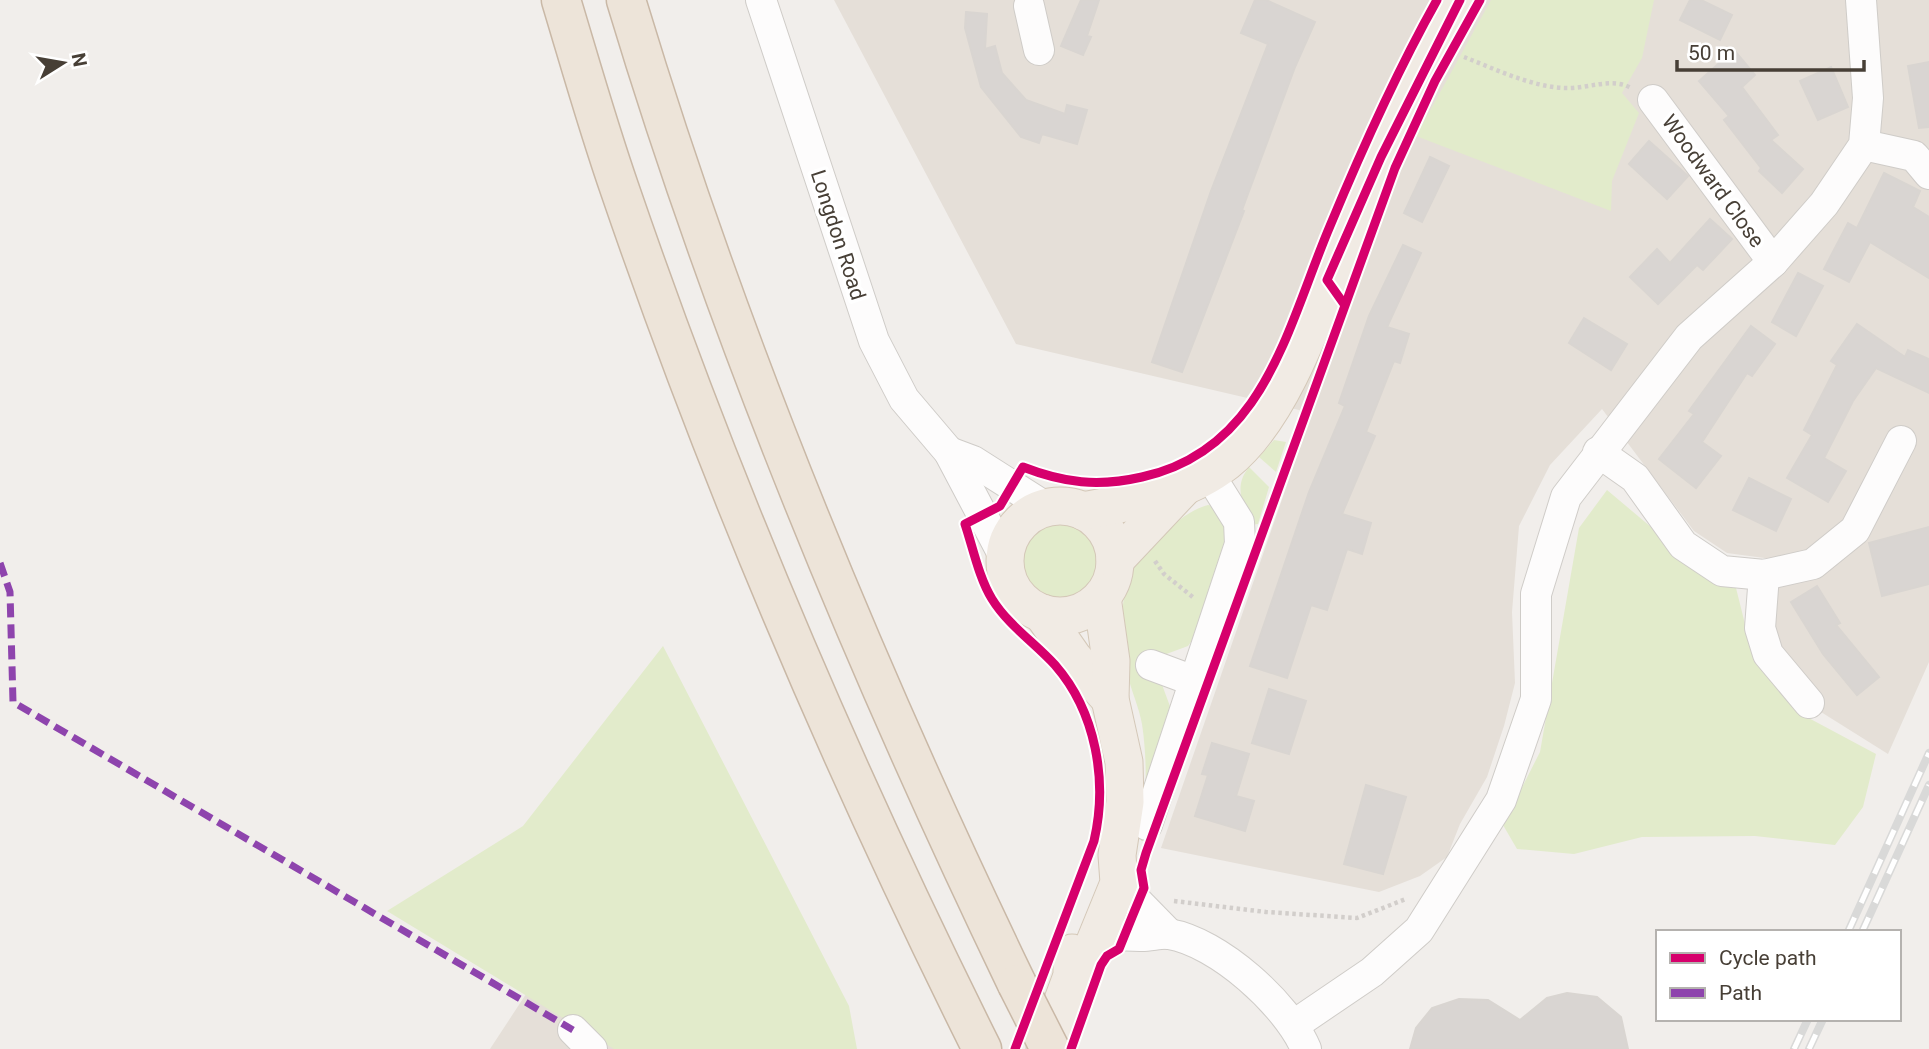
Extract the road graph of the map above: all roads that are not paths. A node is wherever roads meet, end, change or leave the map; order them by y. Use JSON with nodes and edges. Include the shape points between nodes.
{"nodes":[{"id":1,"x":561,"y":0,"type":"edge"},
{"id":2,"x":626,"y":0,"type":"edge"},
{"id":3,"x":761,"y":0,"type":"edge"},
{"id":4,"x":1460,"y":0,"type":"edge"},
{"id":5,"x":1861,"y":0,"type":"edge"},
{"id":6,"x":1025,"y":2,"type":"edge"},
{"id":7,"x":1039,"y":50,"type":"dead end"},
{"id":8,"x":1653,"y":100,"type":"road end"},
{"id":9,"x":1864,"y":145,"type":"junction"},
{"id":10,"x":1929,"y":174,"type":"edge"},
{"id":11,"x":1773,"y":262,"type":"junction"},
{"id":12,"x":1900,"y":442,"type":"dead end"},
{"id":13,"x":948,"y":452,"type":"junction"},
{"id":14,"x":1598,"y":452,"type":"junction"},
{"id":15,"x":1196,"y":482,"type":"junction"},
{"id":16,"x":1065,"y":510,"type":"junction"},
{"id":17,"x":1005,"y":558,"type":"junction"},
{"id":18,"x":1115,"y":559,"type":"junction"},
{"id":19,"x":1764,"y":575,"type":"junction"},
{"id":20,"x":1102,"y":597,"type":"junction"},
{"id":21,"x":1042,"y":613,"type":"junction"},
{"id":22,"x":1151,"y":666,"type":"dead end"},
{"id":23,"x":1194,"y":681,"type":"junction"},
{"id":24,"x":1110,"y":699,"type":"junction"},
{"id":25,"x":1809,"y":703,"type":"dead end"},
{"id":26,"x":1147,"y":825,"type":"dead end"},
{"id":27,"x":1129,"y":882,"type":"junction"},
{"id":28,"x":1169,"y":934,"type":"junction"},
{"id":29,"x":1095,"y":943,"type":"junction"},
{"id":30,"x":1072,"y":976,"type":"junction"},
{"id":31,"x":1300,"y":1037,"type":"edge"},
{"id":32,"x":982,"y":1049,"type":"edge"},
{"id":33,"x":1047,"y":1049,"type":"edge"}],
"edges":[{"from":1,"to":32,"type":"highway","via":[[619,188],[732,495],[835,743]]},
{"from":2,"to":33,"type":"highway","bridge":true,"via":[[661,118],[763,404],[923,788]]},
{"from":3,"to":13,"type":"street","name":"Longdon Road","via":[[874,341],[904,399]]},
{"from":4,"to":15,"type":"main road","via":[[1381,157],[1274,405],[1247,443]]},
{"from":5,"to":9,"type":"street","name":"Woodward Close","via":[[1868,98]]},
{"from":6,"to":7,"type":"street"},
{"from":8,"to":11,"type":"street","name":"Woodward Close"},
{"from":9,"to":10,"type":"street","via":[[1914,156]]},
{"from":9,"to":11,"type":"street","name":"Woodward Close","via":[[1824,204]]},
{"from":11,"to":14,"type":"street","name":"Woodward Close","via":[[1689,337]]},
{"from":12,"to":19,"type":"street","via":[[1855,530],[1813,564]]},
{"from":13,"to":16,"type":"street","name":"Longdon Road"},
{"from":13,"to":17,"type":"street","name":"Longdon Road"},
{"from":14,"to":19,"type":"street","via":[[1635,478],[1683,545],[1722,571]]},
{"from":14,"to":31,"type":"street","name":"Woodward Close","via":[[1566,497],[1536,594],[1536,699],[1501,800],[1419,930]]},
{"from":15,"to":16,"type":"main road"},
{"from":15,"to":18,"type":"main road"},
{"from":15,"to":23,"type":"street","via":[[1233,511],[1242,534]]},
{"from":16,"to":17,"type":"main road","via":[[1033,514],[1018,527]]},
{"from":16,"to":18,"type":"main road","via":[[1106,530]]},
{"from":17,"to":21,"type":"main road","via":[[1006,573],[1017,596]]},
{"from":18,"to":20,"type":"main road","via":[[1114,575]]},
{"from":19,"to":25,"type":"street","via":[[1760,628],[1768,654]]},
{"from":20,"to":21,"type":"main road","via":[[1075,615]]},
{"from":20,"to":24,"type":"main road","via":[[1111,661]]},
{"from":21,"to":24,"type":"main road"},
{"from":22,"to":23,"type":"street"},
{"from":23,"to":26,"type":"street"},
{"from":24,"to":27,"type":"main road","via":[[1126,779],[1123,827]]},
{"from":27,"to":28,"type":"street","name":"Woodward Close"},
{"from":27,"to":29,"type":"main road"},
{"from":27,"to":30,"type":"main road","via":[[1105,864],[1072,946]]},
{"from":28,"to":29,"type":"street","name":"Woodward Close","via":[[1109,936]]},
{"from":28,"to":31,"type":"street","name":"Woodward Close","via":[[1240,970],[1275,1001]]},
{"from":29,"to":30,"type":"main road"},
{"from":30,"to":33,"type":"main road"}]}
